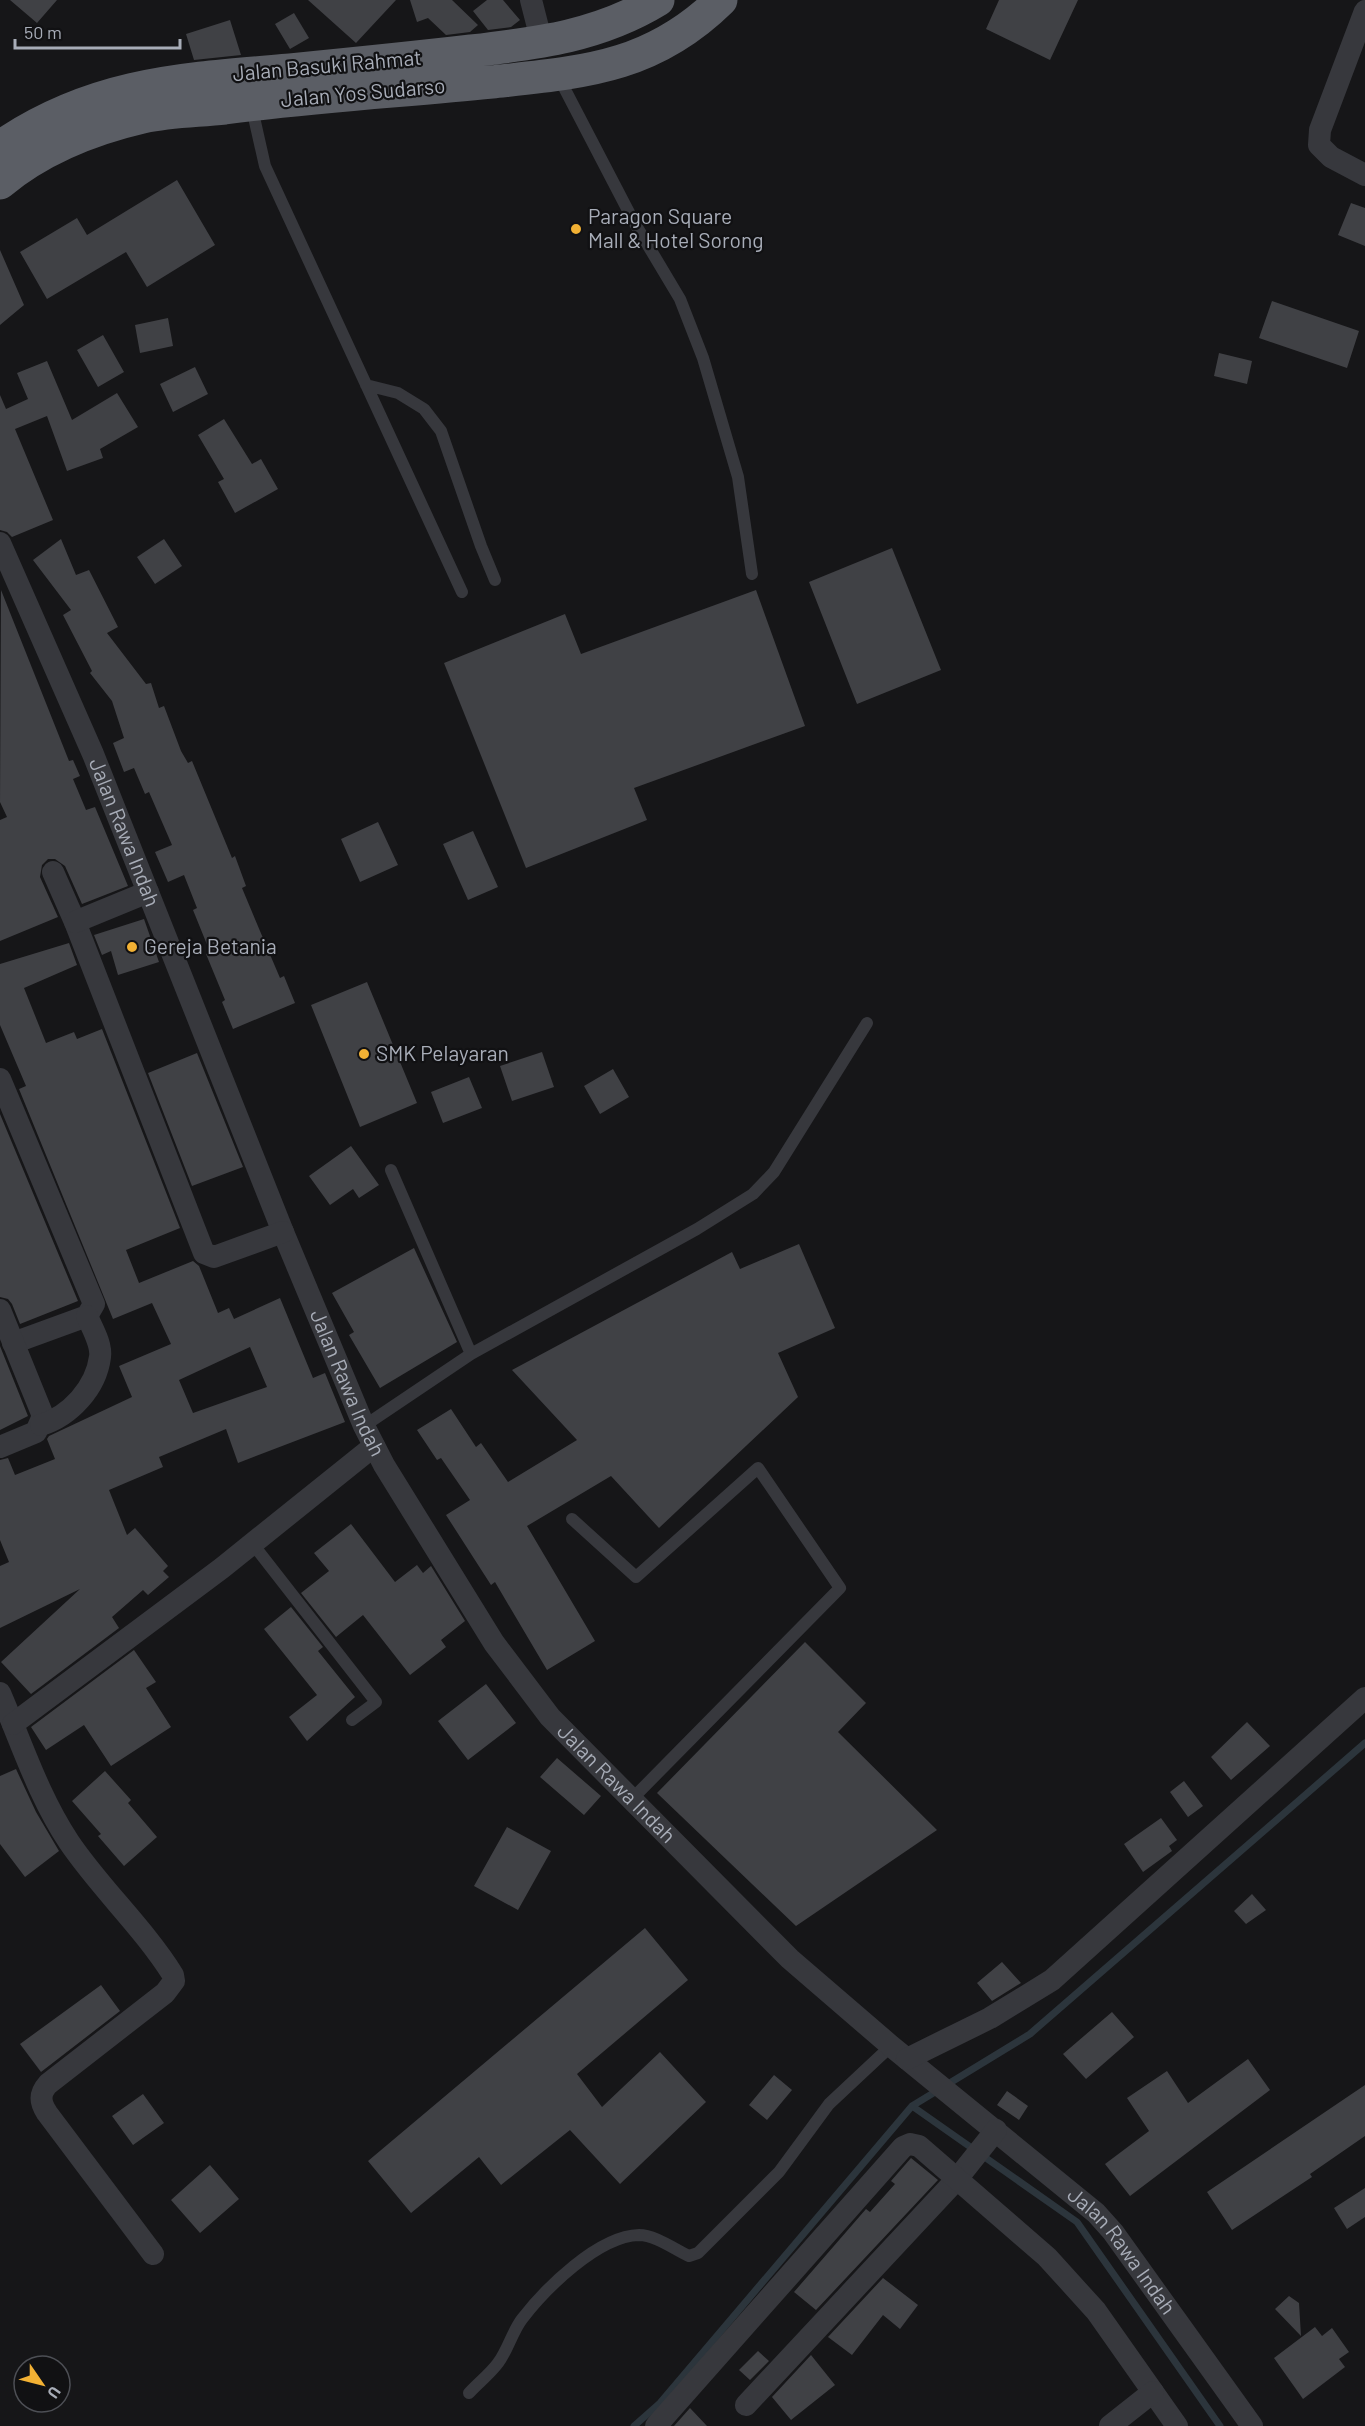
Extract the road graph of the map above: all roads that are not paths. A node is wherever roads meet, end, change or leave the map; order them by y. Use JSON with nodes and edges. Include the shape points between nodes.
{"nodes":[{"id":1,"x":531,"y":0,"type":"edge"},
{"id":2,"x":658,"y":0,"type":"edge"},
{"id":3,"x":721,"y":0,"type":"edge"},
{"id":4,"x":1365,"y":12,"type":"edge"},
{"id":5,"x":542,"y":43,"type":"junction"},
{"id":6,"x":558,"y":75,"type":"junction"},
{"id":7,"x":251,"y":104,"type":"junction"},
{"id":8,"x":0,"y":147,"type":"edge"},
{"id":9,"x":1365,"y":174,"type":"edge"},
{"id":10,"x":0,"y":183,"type":"edge"},
{"id":11,"x":366,"y":385,"type":"junction"},
{"id":12,"x":0,"y":543,"type":"edge"},
{"id":13,"x":752,"y":574,"type":"dead end"},
{"id":14,"x":495,"y":580,"type":"dead end"},
{"id":15,"x":462,"y":592,"type":"dead end"},
{"id":16,"x":52,"y":872,"type":"dead end"},
{"id":17,"x":148,"y":892,"type":"junction"},
{"id":18,"x":75,"y":922,"type":"junction"},
{"id":19,"x":867,"y":1023,"type":"dead end"},
{"id":20,"x":1,"y":1085,"type":"edge"},
{"id":21,"x":392,"y":1170,"type":"dead end"},
{"id":22,"x":283,"y":1232,"type":"junction"},
{"id":23,"x":0,"y":1310,"type":"edge"},
{"id":24,"x":87,"y":1316,"type":"junction"},
{"id":25,"x":13,"y":1343,"type":"junction"},
{"id":26,"x":471,"y":1354,"type":"junction"},
{"id":27,"x":41,"y":1425,"type":"junction"},
{"id":28,"x":369,"y":1436,"type":"junction"},
{"id":29,"x":0,"y":1448,"type":"edge"},
{"id":30,"x":572,"y":1519,"type":"dead end"},
{"id":31,"x":252,"y":1543,"type":"junction"},
{"id":32,"x":0,"y":1693,"type":"edge"},
{"id":33,"x":1365,"y":1698,"type":"edge"},
{"id":34,"x":352,"y":1720,"type":"dead end"},
{"id":35,"x":13,"y":1724,"type":"junction"},
{"id":36,"x":631,"y":1800,"type":"junction"},
{"id":37,"x":907,"y":2059,"type":"junction"},
{"id":38,"x":992,"y":2134,"type":"junction"},
{"id":39,"x":961,"y":2174,"type":"junction"},
{"id":40,"x":153,"y":2254,"type":"dead end"},
{"id":41,"x":1153,"y":2392,"type":"junction"},
{"id":42,"x":469,"y":2393,"type":"dead end"},
{"id":43,"x":746,"y":2405,"type":"dead end"},
{"id":44,"x":656,"y":2426,"type":"edge"},
{"id":45,"x":1110,"y":2426,"type":"edge"},
{"id":46,"x":1177,"y":2426,"type":"edge"},
{"id":47,"x":1252,"y":2426,"type":"edge"}],
"edges":[{"from":1,"to":5,"type":"street"},
{"from":2,"to":5,"type":"highway","name":"Jalan Basuki Rahmat","via":[[614,22]]},
{"from":3,"to":6,"type":"highway","name":"Jalan Yos Sudarso","via":[[698,23],[642,56]]},
{"from":4,"to":9,"type":"street","via":[[1320,130],[1319,145],[1331,157]]},
{"from":5,"to":8,"type":"highway","name":"Jalan Basuki Rahmat","via":[[180,79],[86,101],[56,113]]},
{"from":6,"to":7,"type":"highway","name":"Jalan Yos Sudarso"},
{"from":6,"to":13,"type":"lane","via":[[634,222],[680,299],[703,358],[738,477]]},
{"from":7,"to":10,"type":"highway","name":"Jalan Yos Sudarso","via":[[145,117],[103,128],[62,143]]},
{"from":7,"to":11,"type":"lane","via":[[265,166]]},
{"from":11,"to":14,"type":"lane","via":[[398,393],[424,409],[441,431]]},
{"from":11,"to":15,"type":"lane"},
{"from":12,"to":17,"type":"street","name":"Jalan Rawa Indah","via":[[93,754]]},
{"from":16,"to":18,"type":"street"},
{"from":17,"to":18,"type":"street"},
{"from":17,"to":22,"type":"street","name":"Jalan Rawa Indah"},
{"from":18,"to":22,"type":"street","via":[[204,1253],[214,1257]]},
{"from":19,"to":26,"type":"lane","via":[[774,1172],[753,1194]]},
{"from":20,"to":24,"type":"street","via":[[93,1299]]},
{"from":21,"to":26,"type":"lane"},
{"from":22,"to":28,"type":"street","name":"Jalan Rawa Indah"},
{"from":23,"to":25,"type":"street"},
{"from":24,"to":25,"type":"street"},
{"from":24,"to":27,"type":"street","via":[[100,1356],[92,1380],[64,1416]]},
{"from":25,"to":27,"type":"street","via":[[43,1416]]},
{"from":26,"to":28,"type":"lane"},
{"from":27,"to":29,"type":"street","via":[[32,1435]]},
{"from":28,"to":31,"type":"street"},
{"from":28,"to":36,"type":"street","name":"Jalan Rawa Indah","via":[[504,1658],[550,1717]]},
{"from":30,"to":36,"type":"lane","via":[[636,1577],[758,1468],[840,1588]]},
{"from":31,"to":34,"type":"lane","via":[[376,1702]]},
{"from":31,"to":35,"type":"street"},
{"from":32,"to":35,"type":"street"},
{"from":33,"to":37,"type":"street","via":[[1052,1980],[990,2018]]},
{"from":35,"to":40,"type":"street","via":[[35,1782],[70,1842],[173,1975],[174,1981],[165,1993],[48,2084],[41,2096],[47,2113]]},
{"from":36,"to":37,"type":"street","name":"Jalan Rawa Indah","via":[[790,1959]]},
{"from":37,"to":38,"type":"street","name":"Jalan Rawa Indah","via":[[961,2102]]},
{"from":37,"to":42,"type":"lane","via":[[829,2104],[779,2172],[698,2253],[689,2256],[639,2235],[589,2254],[521,2320],[498,2363]]},
{"from":38,"to":39,"type":"street"},
{"from":38,"to":47,"type":"street","name":"Jalan Rawa Indah","via":[[1083,2201],[1113,2232]]},
{"from":39,"to":41,"type":"street","via":[[1096,2311]]},
{"from":39,"to":43,"type":"street"},
{"from":39,"to":44,"type":"street","via":[[919,2146],[903,2147]]},
{"from":41,"to":45,"type":"street"},
{"from":41,"to":46,"type":"street"}]}
